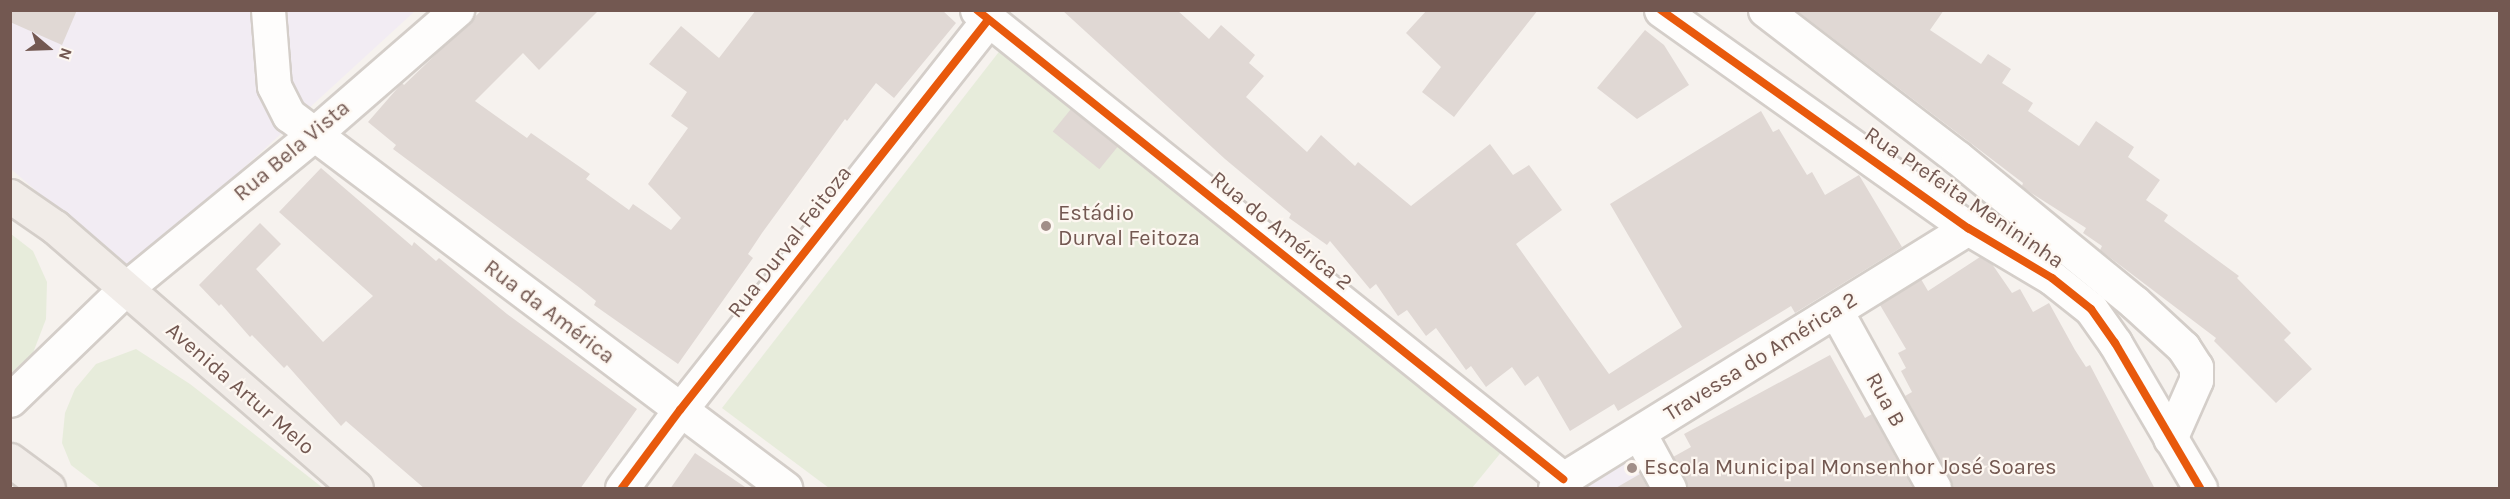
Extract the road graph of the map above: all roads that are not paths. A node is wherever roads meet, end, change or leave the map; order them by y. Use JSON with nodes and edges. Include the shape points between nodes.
{"nodes":[{"id":1,"x":268,"y":10,"type":"edge"},
{"id":2,"x":457,"y":10,"type":"edge"},
{"id":3,"x":1661,"y":10,"type":"edge"},
{"id":4,"x":1765,"y":10,"type":"edge"},
{"id":5,"x":982,"y":15,"type":"edge"},
{"id":6,"x":313,"y":135,"type":"junction"},
{"id":7,"x":10,"y":196,"type":"edge"},
{"id":8,"x":1968,"y":228,"type":"junction"},
{"id":9,"x":2108,"y":280,"type":"junction"},
{"id":10,"x":125,"y":289,"type":"junction"},
{"id":11,"x":2091,"y":309,"type":"junction"},
{"id":12,"x":1836,"y":311,"type":"junction"},
{"id":13,"x":10,"y":400,"type":"edge"},
{"id":14,"x":680,"y":410,"type":"junction"},
{"id":15,"x":1639,"y":433,"type":"junction"},
{"id":16,"x":2170,"y":439,"type":"junction"},
{"id":17,"x":10,"y":460,"type":"edge"},
{"id":18,"x":1559,"y":484,"type":"edge"},
{"id":19,"x":48,"y":489,"type":"edge"},
{"id":20,"x":356,"y":489,"type":"edge"},
{"id":21,"x":622,"y":489,"type":"edge"},
{"id":22,"x":785,"y":489,"type":"edge"},
{"id":23,"x":1669,"y":489,"type":"edge"},
{"id":24,"x":1934,"y":489,"type":"edge"},
{"id":25,"x":2200,"y":489,"type":"edge"}],
"edges":[{"from":1,"to":6,"type":"street","name":"Rua da América","via":[[274,86],[289,116]]},
{"from":2,"to":6,"type":"street","name":"Rua Bela Vista"},
{"from":3,"to":8,"type":"street","name":"Rua Prefeita Menininha"},
{"from":4,"to":9,"type":"street","via":[[1958,158]]},
{"from":5,"to":14,"type":"street","name":"Rua Durval Feitoza"},
{"from":5,"to":18,"type":"street","name":"Rua do América 2"},
{"from":6,"to":10,"type":"street","name":"Rua Bela Vista"},
{"from":6,"to":14,"type":"street","name":"Rua da América"},
{"from":7,"to":10,"type":"main road","name":"Avenida Artur Melo","via":[[54,227]]},
{"from":8,"to":11,"type":"street","name":"Rua Prefeita Menininha","via":[[2052,278]]},
{"from":8,"to":12,"type":"street","name":"Travessa do América 2"},
{"from":9,"to":11,"type":"street"},
{"from":9,"to":16,"type":"street","via":[[2167,330],[2196,367],[2196,380]]},
{"from":10,"to":13,"type":"street","name":"Rua Bela Vista"},
{"from":10,"to":20,"type":"main road","name":"Avenida Artur Melo"},
{"from":11,"to":16,"type":"street","name":"Rua Prefeita Menininha"},
{"from":12,"to":15,"type":"street","name":"Travessa do América 2"},
{"from":12,"to":24,"type":"street","name":"Rua B"},
{"from":14,"to":21,"type":"street","name":"Rua Durval Feitoza"},
{"from":14,"to":22,"type":"street","name":"Rua da América"},
{"from":15,"to":18,"type":"street","name":"Travessa do América 2"},
{"from":15,"to":23,"type":"street"},
{"from":16,"to":25,"type":"street","name":"Rua Prefeita Menininha"},
{"from":17,"to":19,"type":"main road"}]}
